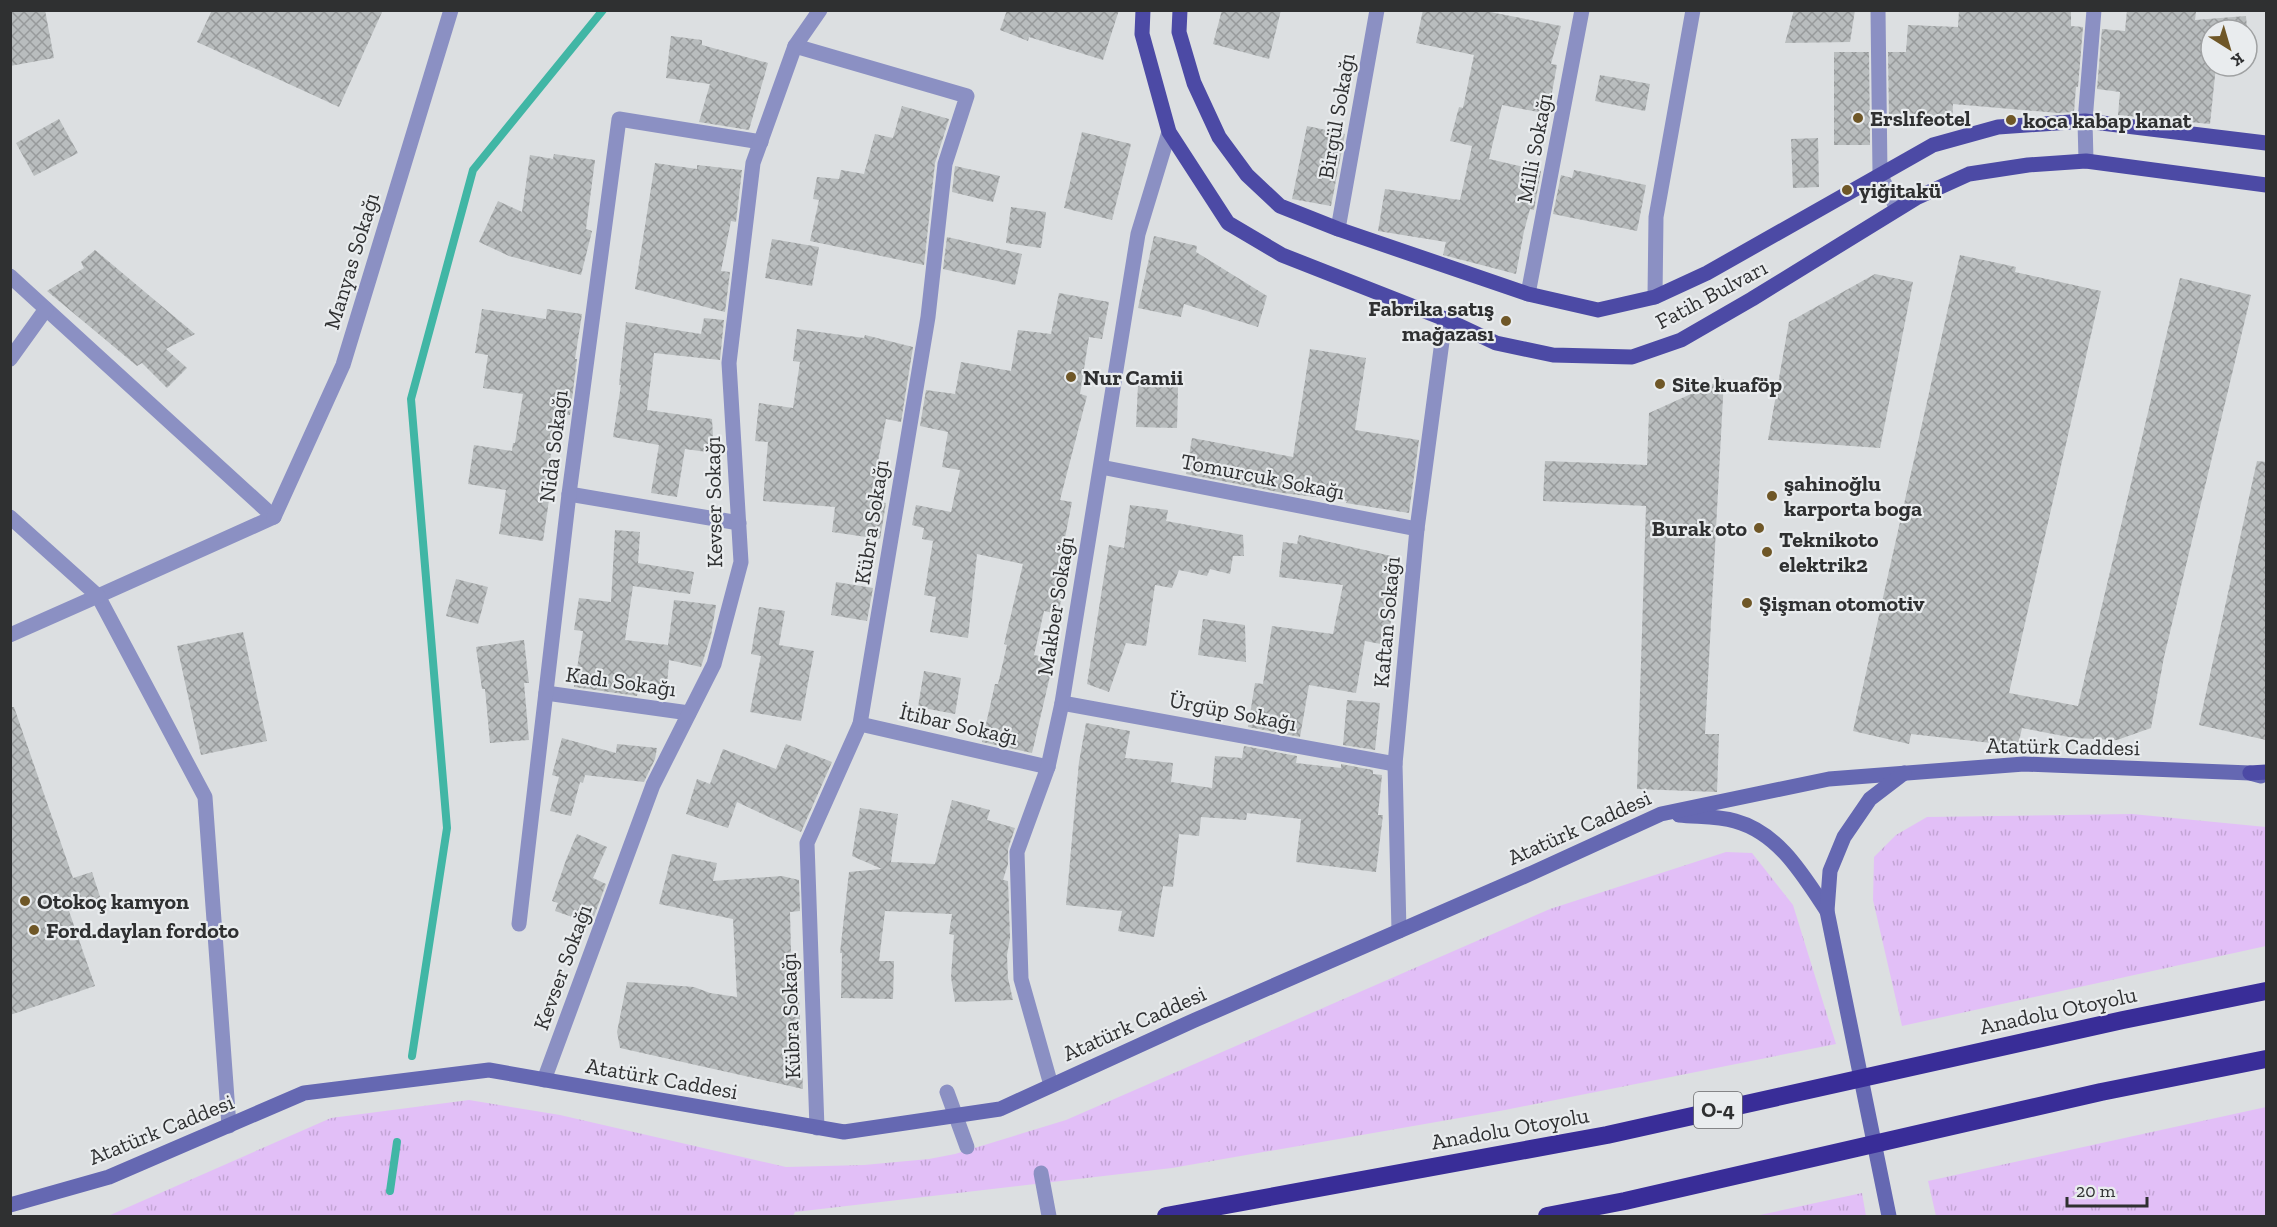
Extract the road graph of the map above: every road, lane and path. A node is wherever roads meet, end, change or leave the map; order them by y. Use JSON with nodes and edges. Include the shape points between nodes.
{"nodes":[{"id":1,"x":451,"y":10,"type":"edge"},
{"id":2,"x":820,"y":10,"type":"edge"},
{"id":3,"x":1143,"y":10,"type":"edge"},
{"id":4,"x":1180,"y":10,"type":"edge"},
{"id":5,"x":1377,"y":10,"type":"edge"},
{"id":6,"x":1582,"y":10,"type":"edge"},
{"id":7,"x":1693,"y":10,"type":"edge"},
{"id":8,"x":1878,"y":10,"type":"edge"},
{"id":9,"x":2094,"y":10,"type":"edge"},
{"id":10,"x":795,"y":46,"type":"junction"},
{"id":11,"x":2085,"y":121,"type":"junction"},
{"id":12,"x":1169,"y":132,"type":"junction"},
{"id":13,"x":761,"y":142,"type":"junction"},
{"id":14,"x":2266,"y":143,"type":"edge"},
{"id":15,"x":2086,"y":161,"type":"junction"},
{"id":16,"x":1880,"y":174,"type":"junction"},
{"id":17,"x":2266,"y":185,"type":"edge"},
{"id":18,"x":1897,"y":209,"type":"junction"},
{"id":19,"x":1338,"y":229,"type":"junction"},
{"id":20,"x":10,"y":276,"type":"edge"},
{"id":21,"x":1528,"y":294,"type":"junction"},
{"id":22,"x":1655,"y":297,"type":"junction"},
{"id":23,"x":46,"y":309,"type":"junction"},
{"id":24,"x":1445,"y":319,"type":"junction"},
{"id":25,"x":10,"y":359,"type":"edge"},
{"id":26,"x":1101,"y":467,"type":"junction"},
{"id":27,"x":569,"y":494,"type":"junction"},
{"id":28,"x":10,"y":517,"type":"edge"},
{"id":29,"x":274,"y":517,"type":"junction"},
{"id":30,"x":739,"y":522,"type":"junction"},
{"id":31,"x":1417,"y":528,"type":"junction"},
{"id":32,"x":98,"y":596,"type":"junction"},
{"id":33,"x":10,"y":634,"type":"edge"},
{"id":34,"x":546,"y":693,"type":"junction"},
{"id":35,"x":1062,"y":703,"type":"junction"},
{"id":36,"x":689,"y":713,"type":"junction"},
{"id":37,"x":860,"y":724,"type":"junction"},
{"id":38,"x":1395,"y":764,"type":"junction"},
{"id":39,"x":1048,"y":767,"type":"junction"},
{"id":40,"x":2266,"y":772,"type":"edge"},
{"id":41,"x":1905,"y":773,"type":"junction"},
{"id":42,"x":2250,"y":773,"type":"junction"},
{"id":43,"x":2266,"y":777,"type":"edge"},
{"id":44,"x":1661,"y":814,"type":"junction"},
{"id":45,"x":1827,"y":911,"type":"junction"},
{"id":46,"x":519,"y":924,"type":"dead end"},
{"id":47,"x":1399,"y":931,"type":"junction"},
{"id":48,"x":2266,"y":991,"type":"edge"},
{"id":49,"x":2266,"y":1059,"type":"edge"},
{"id":50,"x":544,"y":1080,"type":"junction"},
{"id":51,"x":1051,"y":1085,"type":"junction"},
{"id":52,"x":947,"y":1092,"type":"dead end"},
{"id":53,"x":230,"y":1126,"type":"junction"},
{"id":54,"x":817,"y":1128,"type":"junction"},
{"id":55,"x":967,"y":1147,"type":"dead end"},
{"id":56,"x":1041,"y":1173,"type":"dead end"},
{"id":57,"x":10,"y":1205,"type":"edge"},
{"id":58,"x":1049,"y":1216,"type":"edge"},
{"id":59,"x":1166,"y":1216,"type":"edge"},
{"id":60,"x":1547,"y":1216,"type":"edge"},
{"id":61,"x":1890,"y":1216,"type":"edge"}],
"edges":[{"from":1,"to":29,"type":"street","name":"Manyas Sokağı","via":[[343,365]]},
{"from":2,"to":10,"type":"street","name":"Kevser Sokağı"},
{"from":3,"to":12,"type":"main road","name":"Fatih Bulvarı","via":[[1142,34]]},
{"from":4,"to":19,"type":"main road","name":"Fatih Bulvarı","via":[[1179,32],[1194,83],[1219,137],[1247,175],[1280,206]]},
{"from":5,"to":19,"type":"street","name":"Birgül Sokağı"},
{"from":6,"to":21,"type":"street","name":"Milli Sokağı"},
{"from":7,"to":22,"type":"street","via":[[1656,217]]},
{"from":8,"to":16,"type":"street"},
{"from":9,"to":11,"type":"street"},
{"from":10,"to":13,"type":"street","name":"Kevser Sokağı"},
{"from":10,"to":37,"type":"street","name":"Kübra Sokağı","via":[[967,96],[945,164],[928,317]]},
{"from":11,"to":14,"type":"main road","name":"Fatih Bulvarı"},
{"from":11,"to":15,"type":"street"},
{"from":11,"to":16,"type":"main road","name":"Fatih Bulvarı","via":[[1998,127],[1933,145]]},
{"from":12,"to":24,"type":"main road","name":"Fatih Bulvarı","via":[[1228,223],[1282,255]]},
{"from":12,"to":26,"type":"street","name":"Makber Sokağı","via":[[1138,234]]},
{"from":13,"to":27,"type":"street","name":"Nida Sokağı","via":[[619,119]]},
{"from":13,"to":30,"type":"street","name":"Kevser Sokağı","via":[[753,163],[729,363]]},
{"from":15,"to":17,"type":"main road","name":"Fatih Bulvarı"},
{"from":15,"to":18,"type":"main road","name":"Fatih Bulvarı","via":[[1969,174]]},
{"from":16,"to":18,"type":"street"},
{"from":16,"to":22,"type":"main road","name":"Fatih Bulvarı","via":[[1707,273]]},
{"from":18,"to":24,"type":"main road","name":"Fatih Bulvarı","via":[[1681,340],[1632,357],[1553,355],[1496,343]]},
{"from":19,"to":21,"type":"main road","name":"Fatih Bulvarı"},
{"from":20,"to":23,"type":"street"},
{"from":21,"to":22,"type":"main road","name":"Fatih Bulvarı","via":[[1598,310]]},
{"from":23,"to":25,"type":"street"},
{"from":23,"to":29,"type":"street"},
{"from":24,"to":31,"type":"street","name":"Kaftan Sokağı"},
{"from":26,"to":31,"type":"street","name":"Tomurcuk Sokağı"},
{"from":26,"to":35,"type":"street","name":"Makber Sokağı"},
{"from":27,"to":30,"type":"street"},
{"from":27,"to":34,"type":"street","name":"Nida Sokağı"},
{"from":28,"to":32,"type":"street"},
{"from":29,"to":32,"type":"street"},
{"from":30,"to":36,"type":"street","name":"Kevser Sokağı","via":[[741,562],[714,664]]},
{"from":31,"to":38,"type":"street","name":"Kaftan Sokağı"},
{"from":32,"to":33,"type":"street"},
{"from":32,"to":53,"type":"street","via":[[205,797]]},
{"from":34,"to":36,"type":"street","name":"Kadı Sokağı"},
{"from":34,"to":46,"type":"street","name":"Nida Sokağı"},
{"from":35,"to":38,"type":"street","name":"Ürgüp Sokağı"},
{"from":35,"to":39,"type":"street","name":"Makber Sokağı"},
{"from":36,"to":50,"type":"street","name":"Kevser Sokağı","via":[[653,785]]},
{"from":37,"to":39,"type":"street","name":"İtibar Sokağı"},
{"from":37,"to":54,"type":"street","name":"Kübra Sokağı","via":[[807,843]]},
{"from":38,"to":47,"type":"street","name":"Kaftan Sokağı"},
{"from":39,"to":51,"type":"street","name":"Makber Sokağı","via":[[1017,852],[1022,979]]},
{"from":40,"to":42,"type":"main road"},
{"from":41,"to":42,"type":"street","name":"Atatürk Caddesi","via":[[2024,764]]},
{"from":41,"to":44,"type":"street","name":"Atatürk Caddesi","via":[[1829,779]]},
{"from":41,"to":45,"type":"street","via":[[1870,800],[1844,837],[1830,871]]},
{"from":42,"to":43,"type":"street","name":"Atatürk Caddesi"},
{"from":44,"to":45,"type":"street","via":[[1734,820],[1760,830],[1792,860]]},
{"from":44,"to":47,"type":"street","name":"Atatürk Caddesi"},
{"from":45,"to":61,"type":"street"},
{"from":47,"to":51,"type":"street","name":"Atatürk Caddesi"},
{"from":48,"to":59,"type":"highway","name":"Anadolu Otoyolu","number":"O-4","via":[[1607,1135]]},
{"from":49,"to":60,"type":"highway"},
{"from":50,"to":53,"type":"street","name":"Atatürk Caddesi","via":[[489,1070],[304,1093]]},
{"from":50,"to":54,"type":"street","name":"Atatürk Caddesi"},
{"from":51,"to":54,"type":"street","name":"Atatürk Caddesi","via":[[1000,1108],[844,1132]]},
{"from":52,"to":55,"type":"street"},
{"from":53,"to":57,"type":"street","name":"Atatürk Caddesi","via":[[109,1178]]},
{"from":56,"to":58,"type":"street"}]}
